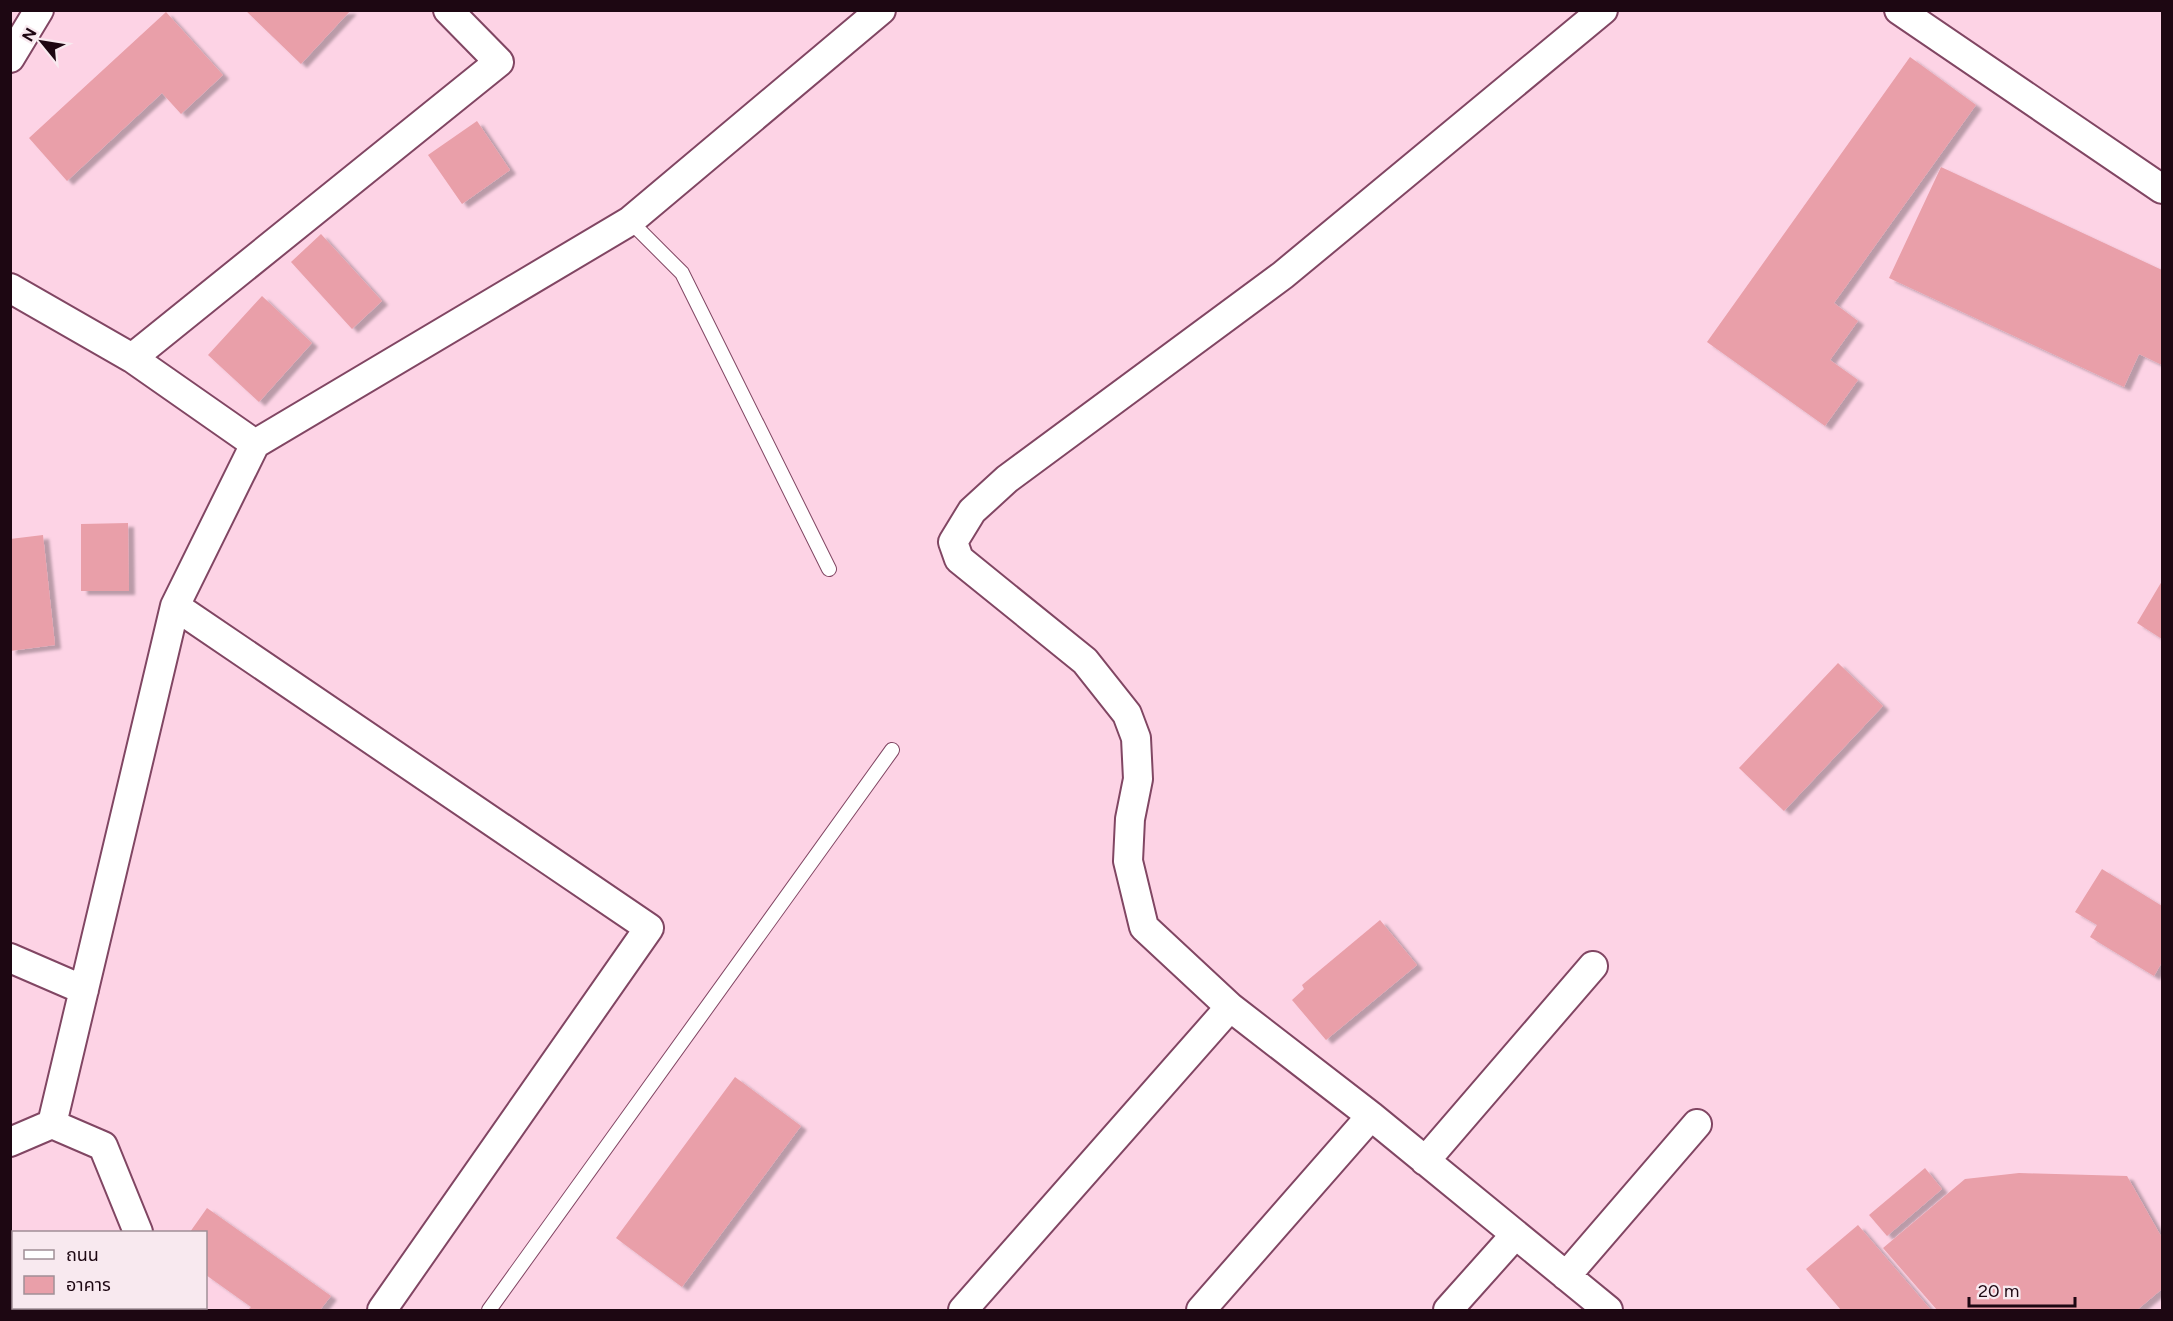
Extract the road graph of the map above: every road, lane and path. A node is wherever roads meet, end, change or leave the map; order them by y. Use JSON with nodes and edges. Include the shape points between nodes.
{"nodes":[{"id":1,"x":39,"y":10,"type":"edge"},
{"id":2,"x":448,"y":10,"type":"edge"},
{"id":3,"x":881,"y":10,"type":"edge"},
{"id":4,"x":1603,"y":10,"type":"edge"},
{"id":5,"x":1899,"y":10,"type":"edge"},
{"id":6,"x":10,"y":57,"type":"edge"},
{"id":7,"x":2163,"y":189,"type":"edge"},
{"id":8,"x":630,"y":221,"type":"junction"},
{"id":9,"x":10,"y":288,"type":"edge"},
{"id":10,"x":132,"y":358,"type":"junction"},
{"id":11,"x":255,"y":444,"type":"junction"},
{"id":12,"x":829,"y":569,"type":"dead end"},
{"id":13,"x":175,"y":606,"type":"junction"},
{"id":14,"x":892,"y":750,"type":"dead end"},
{"id":15,"x":10,"y":958,"type":"edge"},
{"id":16,"x":1593,"y":966,"type":"dead end"},
{"id":17,"x":84,"y":990,"type":"junction"},
{"id":18,"x":1230,"y":1007,"type":"junction"},
{"id":19,"x":1371,"y":1116,"type":"junction"},
{"id":20,"x":52,"y":1124,"type":"junction"},
{"id":21,"x":1697,"y":1124,"type":"dead end"},
{"id":22,"x":10,"y":1142,"type":"edge"},
{"id":23,"x":1425,"y":1161,"type":"junction"},
{"id":24,"x":137,"y":1231,"type":"edge"},
{"id":25,"x":1515,"y":1235,"type":"junction"},
{"id":26,"x":1566,"y":1276,"type":"junction"},
{"id":27,"x":382,"y":1311,"type":"edge"},
{"id":28,"x":489,"y":1311,"type":"edge"},
{"id":29,"x":963,"y":1311,"type":"edge"},
{"id":30,"x":1201,"y":1311,"type":"edge"},
{"id":31,"x":1448,"y":1311,"type":"edge"},
{"id":32,"x":1608,"y":1311,"type":"edge"}],
"edges":[{"from":1,"to":6,"type":"street"},
{"from":2,"to":10,"type":"street","via":[[499,62]]},
{"from":3,"to":8,"type":"street"},
{"from":4,"to":18,"type":"street","via":[[1283,275],[1007,479],[972,511],[953,542],[959,559],[1085,661],[1127,714],[1136,738],[1138,779],[1130,819],[1128,861],[1144,927]]},
{"from":5,"to":7,"type":"street"},
{"from":8,"to":11,"type":"street"},
{"from":8,"to":12,"type":"lane","via":[[682,273]]},
{"from":9,"to":10,"type":"street"},
{"from":10,"to":11,"type":"street"},
{"from":11,"to":13,"type":"street"},
{"from":13,"to":17,"type":"street"},
{"from":13,"to":27,"type":"street","via":[[649,928]]},
{"from":14,"to":28,"type":"lane"},
{"from":15,"to":17,"type":"street"},
{"from":16,"to":23,"type":"street"},
{"from":17,"to":20,"type":"street"},
{"from":18,"to":19,"type":"street"},
{"from":18,"to":29,"type":"street"},
{"from":19,"to":23,"type":"street"},
{"from":19,"to":30,"type":"street"},
{"from":20,"to":22,"type":"street"},
{"from":20,"to":24,"type":"street","via":[[103,1146]]},
{"from":21,"to":26,"type":"street"},
{"from":23,"to":25,"type":"street"},
{"from":25,"to":26,"type":"street"},
{"from":25,"to":31,"type":"street"},
{"from":26,"to":32,"type":"street"}]}
